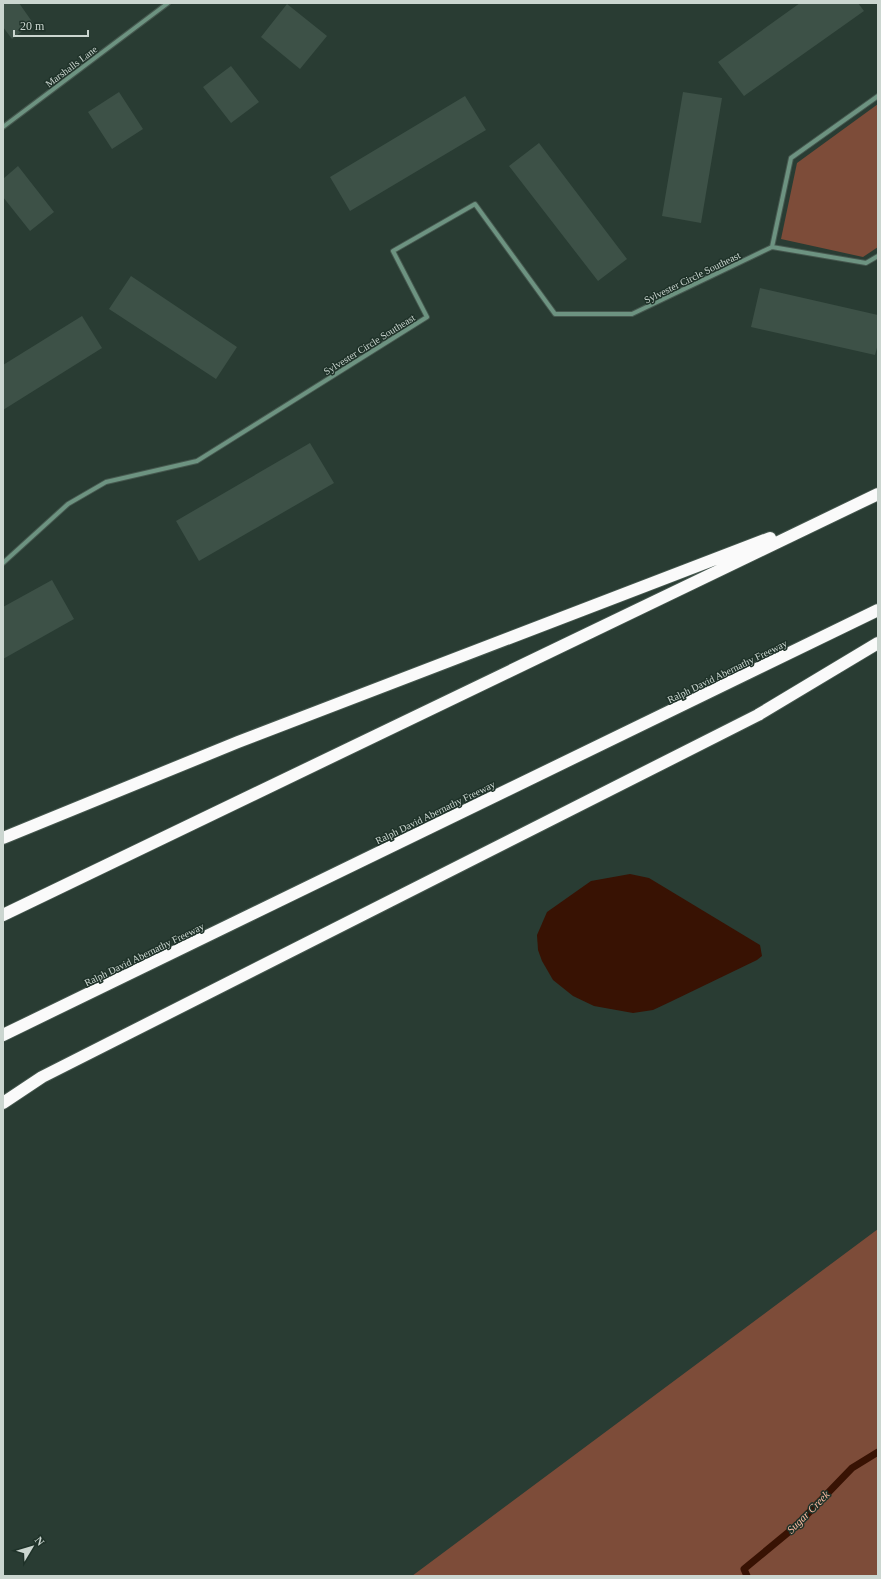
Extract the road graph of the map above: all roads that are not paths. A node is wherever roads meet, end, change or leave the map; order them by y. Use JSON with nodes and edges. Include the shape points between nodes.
{"nodes":[{"id":1,"x":168,"y":3,"type":"edge"},
{"id":2,"x":878,"y":96,"type":"edge"},
{"id":3,"x":3,"y":127,"type":"edge"},
{"id":4,"x":772,"y":247,"type":"junction"},
{"id":5,"x":878,"y":256,"type":"edge"},
{"id":6,"x":878,"y":494,"type":"edge"},
{"id":7,"x":844,"y":510,"type":"junction"},
{"id":8,"x":3,"y":563,"type":"edge"},
{"id":9,"x":878,"y":610,"type":"edge"},
{"id":10,"x":878,"y":643,"type":"edge"},
{"id":11,"x":3,"y":838,"type":"edge"},
{"id":12,"x":3,"y":916,"type":"edge"},
{"id":13,"x":3,"y":1035,"type":"edge"},
{"id":14,"x":3,"y":1103,"type":"edge"}],
"edges":[{"from":1,"to":3,"type":"street","name":"Marshalls Lane"},
{"from":2,"to":4,"type":"street","via":[[791,158]]},
{"from":4,"to":5,"type":"street","via":[[866,263]]},
{"from":4,"to":8,"type":"street","name":"Sylvester Circle Southeast","via":[[632,314],[555,314],[475,204],[393,251],[427,317],[197,461],[106,482],[68,504]]},
{"from":6,"to":7,"type":"highway"},
{"from":7,"to":11,"type":"highway","via":[[238,742]]},
{"from":7,"to":12,"type":"highway"},
{"from":9,"to":13,"type":"highway","name":"Ralph David Abernathy Freeway"},
{"from":10,"to":14,"type":"highway","via":[[758,714],[42,1077]]}]}
